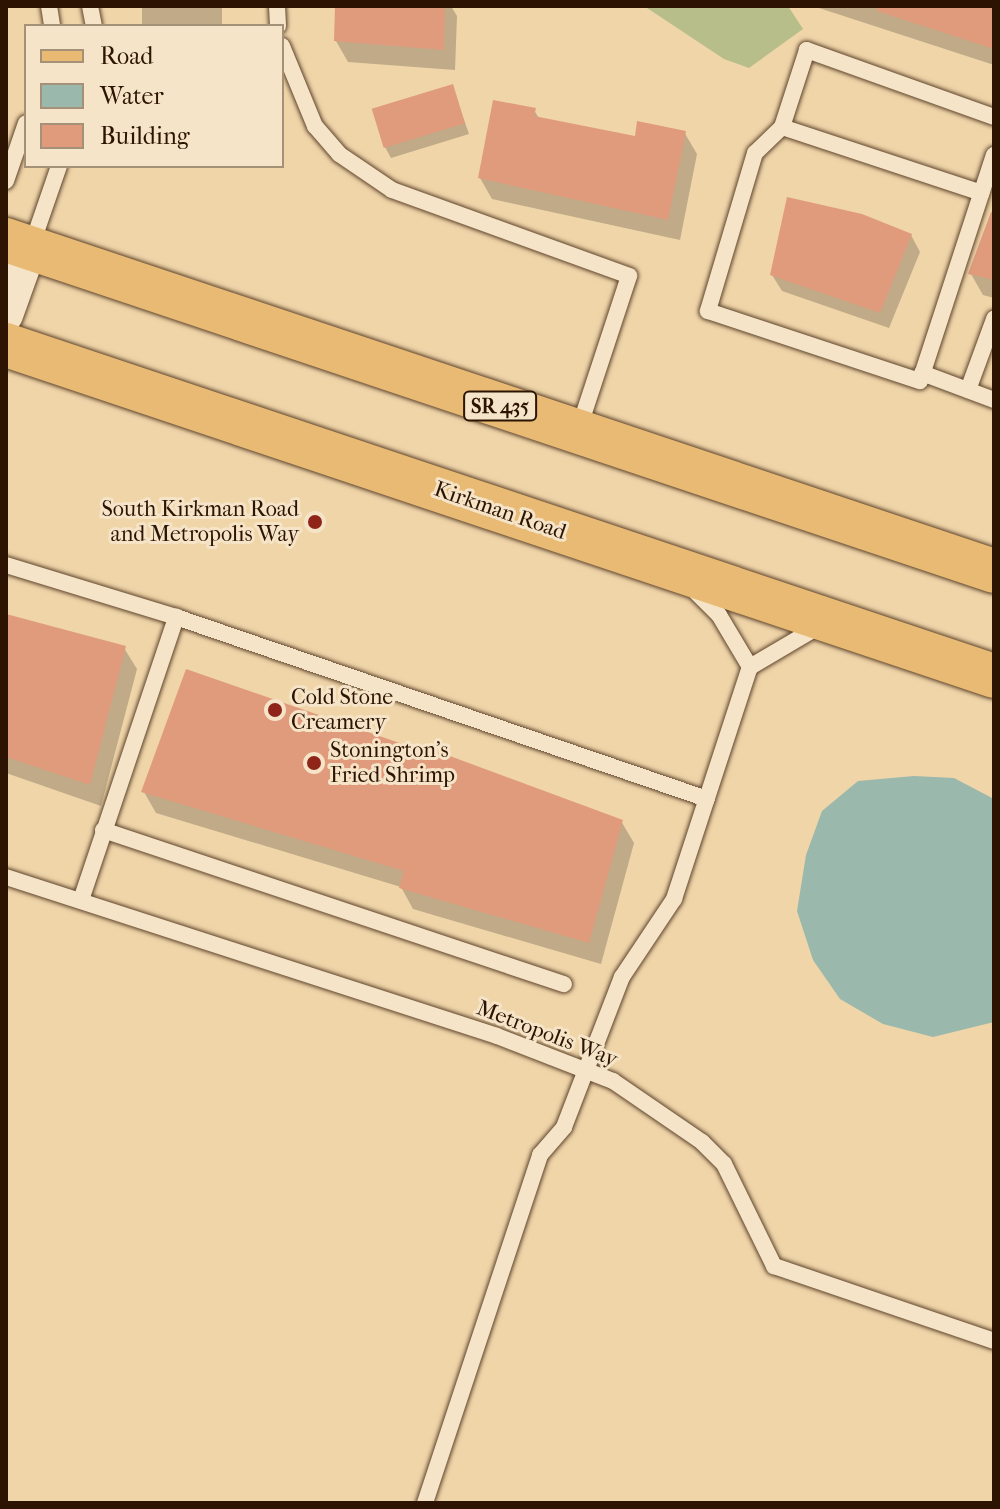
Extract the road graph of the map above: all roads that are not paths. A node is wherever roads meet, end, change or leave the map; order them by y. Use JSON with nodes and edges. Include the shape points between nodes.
{"nodes":[{"id":1,"x":284,"y":51,"type":"edge"},
{"id":2,"x":994,"y":117,"type":"edge"},
{"id":3,"x":782,"y":127,"type":"junction"},
{"id":4,"x":24,"y":129,"type":"edge"},
{"id":5,"x":994,"y":155,"type":"edge"},
{"id":6,"x":58,"y":168,"type":"edge"},
{"id":7,"x":6,"y":181,"type":"edge"},
{"id":8,"x":981,"y":193,"type":"junction"},
{"id":9,"x":18,"y":244,"type":"edge"},
{"id":10,"x":6,"y":315,"type":"edge"},
{"id":11,"x":994,"y":319,"type":"edge"},
{"id":12,"x":6,"y":345,"type":"edge"},
{"id":13,"x":922,"y":373,"type":"junction"},
{"id":14,"x":968,"y":390,"type":"junction"},
{"id":15,"x":994,"y":400,"type":"edge"},
{"id":16,"x":578,"y":433,"type":"junction"},
{"id":17,"x":6,"y":565,"type":"edge"},
{"id":18,"x":676,"y":571,"type":"junction"},
{"id":19,"x":994,"y":571,"type":"edge"},
{"id":20,"x":176,"y":617,"type":"junction"},
{"id":21,"x":830,"y":622,"type":"junction"},
{"id":22,"x":750,"y":667,"type":"junction"},
{"id":23,"x":994,"y":676,"type":"edge"},
{"id":24,"x":707,"y":799,"type":"junction"},
{"id":25,"x":103,"y":830,"type":"junction"},
{"id":26,"x":6,"y":877,"type":"edge"},
{"id":27,"x":81,"y":900,"type":"junction"},
{"id":28,"x":564,"y":984,"type":"dead end"},
{"id":29,"x":584,"y":1070,"type":"junction"},
{"id":30,"x":994,"y":1341,"type":"edge"},
{"id":31,"x":425,"y":1503,"type":"edge"}],
"edges":[{"from":1,"to":16,"type":"lane","via":[[315,126],[339,154],[382,183],[629,276]]},
{"from":2,"to":3,"type":"lane","via":[[807,50]]},
{"from":3,"to":8,"type":"lane"},
{"from":3,"to":13,"type":"lane","via":[[755,153],[708,311],[920,381]]},
{"from":4,"to":7,"type":"lane"},
{"from":5,"to":8,"type":"lane"},
{"from":6,"to":9,"type":"lane"},
{"from":8,"to":13,"type":"lane"},
{"from":9,"to":10,"type":"street"},
{"from":9,"to":16,"type":"main road","number":"SR 435"},
{"from":11,"to":14,"type":"lane"},
{"from":12,"to":18,"type":"main road","name":"Kirkman Road"},
{"from":13,"to":14,"type":"lane"},
{"from":14,"to":15,"type":"lane"},
{"from":16,"to":19,"type":"main road","number":"SR 435"},
{"from":17,"to":20,"type":"lane"},
{"from":18,"to":21,"type":"main road","name":"Kirkman Road"},
{"from":18,"to":22,"type":"lane","via":[[719,615]]},
{"from":20,"to":24,"type":"lane"},
{"from":20,"to":25,"type":"lane"},
{"from":21,"to":22,"type":"lane","via":[[795,637]]},
{"from":21,"to":23,"type":"main road","name":"Kirkman Road"},
{"from":22,"to":24,"type":"lane"},
{"from":24,"to":29,"type":"lane","via":[[674,899],[622,977]]},
{"from":25,"to":27,"type":"lane"},
{"from":25,"to":28,"type":"lane"},
{"from":26,"to":27,"type":"lane","name":"Metropolis Way"},
{"from":27,"to":29,"type":"lane","name":"Metropolis Way","via":[[497,1036]]},
{"from":29,"to":30,"type":"lane","name":"Metropolis Way","via":[[632,1092],[724,1164],[774,1266]]},
{"from":29,"to":31,"type":"lane","via":[[564,1127],[540,1155]]}]}
